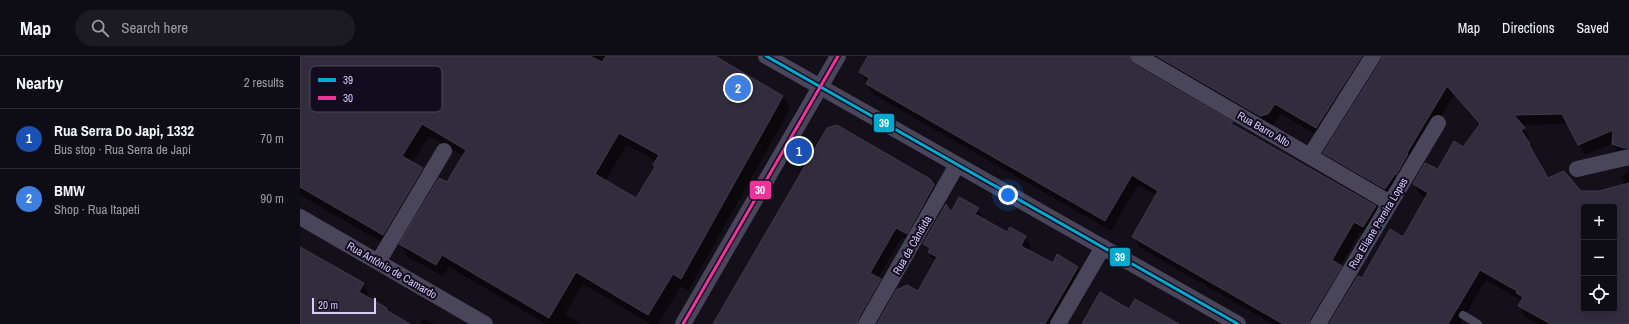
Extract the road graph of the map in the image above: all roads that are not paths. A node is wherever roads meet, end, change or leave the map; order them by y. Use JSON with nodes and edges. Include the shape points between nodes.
{"nodes":[{"id":1,"x":766,"y":56,"type":"edge"},
{"id":2,"x":838,"y":56,"type":"edge"},
{"id":3,"x":1138,"y":56,"type":"edge"},
{"id":4,"x":1374,"y":56,"type":"edge"},
{"id":5,"x":820,"y":87,"type":"junction"},
{"id":6,"x":1438,"y":123,"type":"dead end"},
{"id":7,"x":444,"y":151,"type":"dead end"},
{"id":8,"x":1310,"y":156,"type":"junction"},
{"id":9,"x":1629,"y":157,"type":"edge"},
{"id":10,"x":957,"y":165,"type":"junction"},
{"id":11,"x":1577,"y":169,"type":"dead end"},
{"id":12,"x":1390,"y":203,"type":"junction"},
{"id":13,"x":300,"y":217,"type":"edge"},
{"id":14,"x":1103,"y":247,"type":"junction"},
{"id":15,"x":378,"y":262,"type":"junction"},
{"id":16,"x":1463,"y":315,"type":"dead end"},
{"id":17,"x":485,"y":324,"type":"edge"},
{"id":18,"x":683,"y":324,"type":"edge"},
{"id":19,"x":866,"y":324,"type":"edge"},
{"id":20,"x":1058,"y":324,"type":"edge"},
{"id":21,"x":1238,"y":324,"type":"edge"},
{"id":22,"x":1318,"y":324,"type":"edge"},
{"id":23,"x":1478,"y":324,"type":"edge"}],
"edges":[{"from":1,"to":5,"type":"street"},
{"from":2,"to":5,"type":"street"},
{"from":3,"to":8,"type":"street","name":"Rua Barro Alto"},
{"from":4,"to":8,"type":"street"},
{"from":5,"to":10,"type":"street"},
{"from":5,"to":18,"type":"street"},
{"from":6,"to":12,"type":"street","name":"Rua Eliane Pereira Lopes"},
{"from":7,"to":15,"type":"street"},
{"from":8,"to":12,"type":"street","name":"Rua Barro Alto"},
{"from":9,"to":11,"type":"street"},
{"from":10,"to":14,"type":"street"},
{"from":10,"to":19,"type":"street","name":"Rua da Cândida"},
{"from":12,"to":22,"type":"street","name":"Rua Eliane Pereira Lopes"},
{"from":13,"to":15,"type":"street","name":"Rua Antônio de Camardo"},
{"from":14,"to":20,"type":"street"},
{"from":14,"to":21,"type":"street"},
{"from":15,"to":17,"type":"street","name":"Rua Antônio de Camardo"},
{"from":16,"to":23,"type":"lane"}]}
